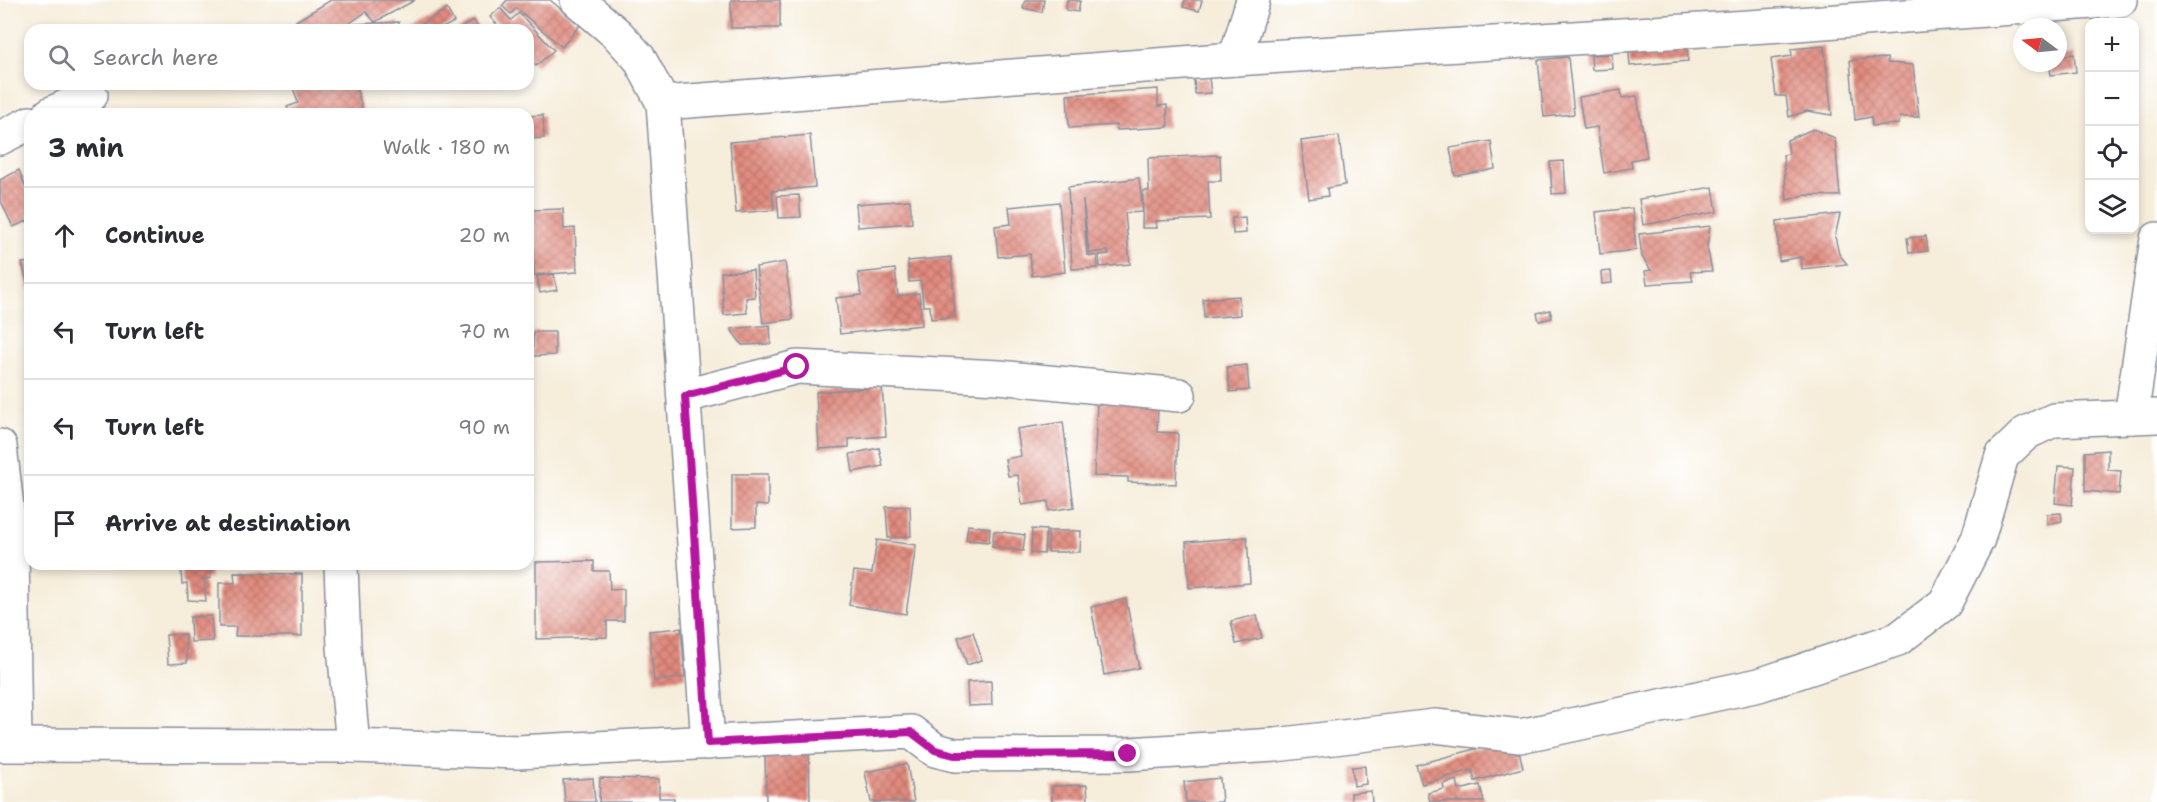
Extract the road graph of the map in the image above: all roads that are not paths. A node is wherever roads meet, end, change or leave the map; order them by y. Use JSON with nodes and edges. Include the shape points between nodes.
{"nodes":[{"id":1,"x":577,"y":0,"type":"edge"},
{"id":2,"x":1253,"y":0,"type":"edge"},
{"id":3,"x":2120,"y":0,"type":"edge"},
{"id":4,"x":1235,"y":59,"type":"junction"},
{"id":5,"x":91,"y":94,"type":"dead end"},
{"id":6,"x":663,"y":104,"type":"junction"},
{"id":7,"x":62,"y":108,"type":"edge"},
{"id":8,"x":24,"y":126,"type":"edge"},
{"id":9,"x":0,"y":138,"type":"edge"},
{"id":10,"x":2157,"y":239,"type":"edge"},
{"id":11,"x":1179,"y":394,"type":"dead end"},
{"id":12,"x":685,"y":396,"type":"junction"},
{"id":13,"x":2144,"y":417,"type":"edge"},
{"id":14,"x":0,"y":446,"type":"edge"},
{"id":15,"x":341,"y":570,"type":"edge"},
{"id":16,"x":708,"y":743,"type":"junction"},
{"id":17,"x":8,"y":744,"type":"edge"},
{"id":18,"x":353,"y":746,"type":"junction"}],
"edges":[{"from":1,"to":6,"type":"street","via":[[639,58]]},
{"from":2,"to":4,"type":"street"},
{"from":3,"to":4,"type":"street"},
{"from":4,"to":6,"type":"street"},
{"from":5,"to":7,"type":"street"},
{"from":6,"to":12,"type":"street"},
{"from":8,"to":9,"type":"street"},
{"from":10,"to":13,"type":"street"},
{"from":11,"to":12,"type":"street","via":[[999,377],[797,367]]},
{"from":12,"to":16,"type":"street"},
{"from":13,"to":16,"type":"street","via":[[2055,420],[2026,433],[2002,456],[1978,539],[1945,603],[1898,639],[1759,685],[1520,736],[1435,726],[1275,745],[1128,754],[955,755],[935,750],[911,732]]},
{"from":14,"to":17,"type":"street","via":[[12,551]]},
{"from":15,"to":18,"type":"street"},
{"from":16,"to":18,"type":"street","via":[[518,752]]},
{"from":17,"to":18,"type":"street"}]}
